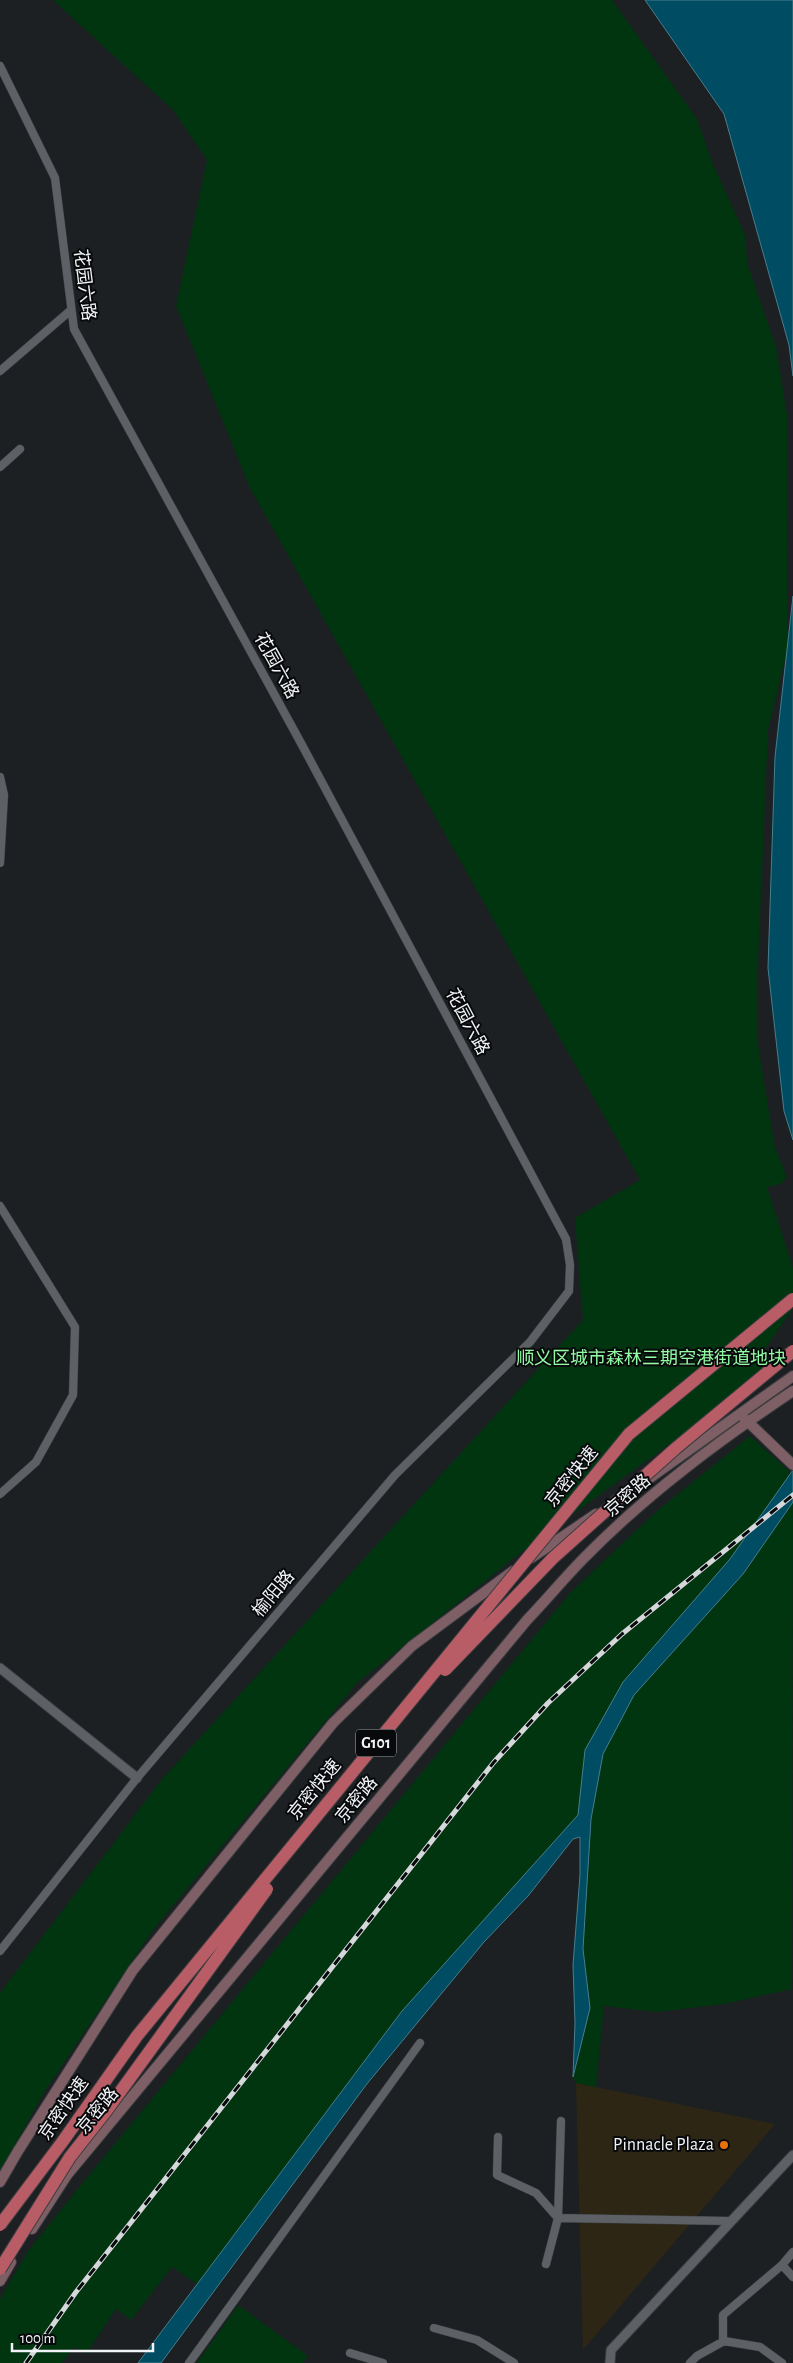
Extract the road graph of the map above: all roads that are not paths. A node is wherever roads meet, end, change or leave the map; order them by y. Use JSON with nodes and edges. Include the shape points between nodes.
{"nodes":[{"id":1,"x":0,"y":66,"type":"edge"},
{"id":2,"x":71,"y":310,"type":"junction"},
{"id":3,"x":0,"y":371,"type":"edge"},
{"id":4,"x":20,"y":450,"type":"dead end"},
{"id":5,"x":0,"y":467,"type":"edge"},
{"id":6,"x":0,"y":777,"type":"edge"},
{"id":7,"x":0,"y":863,"type":"edge"},
{"id":8,"x":0,"y":1206,"type":"edge"},
{"id":9,"x":570,"y":1265,"type":"joint"},
{"id":10,"x":793,"y":1299,"type":"edge"},
{"id":11,"x":793,"y":1351,"type":"edge"},
{"id":12,"x":793,"y":1376,"type":"edge"},
{"id":13,"x":793,"y":1390,"type":"edge"},
{"id":14,"x":740,"y":1413,"type":"junction"},
{"id":15,"x":747,"y":1422,"type":"junction"},
{"id":16,"x":791,"y":1463,"type":"edge"},
{"id":17,"x":0,"y":1494,"type":"edge"},
{"id":18,"x":0,"y":1668,"type":"edge"},
{"id":19,"x":137,"y":1778,"type":"junction"},
{"id":20,"x":0,"y":1951,"type":"edge"},
{"id":21,"x":420,"y":2043,"type":"dead end"},
{"id":22,"x":561,"y":2121,"type":"dead end"},
{"id":23,"x":498,"y":2137,"type":"dead end"},
{"id":24,"x":793,"y":2155,"type":"edge"},
{"id":25,"x":0,"y":2182,"type":"edge"},
{"id":26,"x":558,"y":2218,"type":"junction"},
{"id":27,"x":729,"y":2221,"type":"junction"},
{"id":28,"x":0,"y":2225,"type":"edge"},
{"id":29,"x":793,"y":2252,"type":"edge"},
{"id":30,"x":546,"y":2264,"type":"dead end"},
{"id":31,"x":782,"y":2265,"type":"junction"},
{"id":32,"x":0,"y":2269,"type":"edge"},
{"id":33,"x":793,"y":2277,"type":"edge"},
{"id":34,"x":0,"y":2280,"type":"edge"},
{"id":35,"x":434,"y":2328,"type":"dead end"},
{"id":36,"x":722,"y":2342,"type":"junction"},
{"id":37,"x":350,"y":2353,"type":"dead end"},
{"id":38,"x":189,"y":2363,"type":"edge"},
{"id":39,"x":383,"y":2363,"type":"edge"},
{"id":40,"x":514,"y":2363,"type":"edge"},
{"id":41,"x":610,"y":2363,"type":"edge"},
{"id":42,"x":690,"y":2363,"type":"edge"},
{"id":43,"x":782,"y":2363,"type":"edge"}],
"edges":[{"from":1,"to":2,"type":"street","name":"花园六路","via":[[55,178]]},
{"from":2,"to":3,"type":"street"},
{"from":2,"to":9,"type":"street","name":"花园六路","via":[[74,330],[302,745],[566,1239]]},
{"from":4,"to":5,"type":"street"},
{"from":6,"to":7,"type":"street","via":[[4,796]]},
{"from":8,"to":17,"type":"street","via":[[75,1328],[73,1395],[36,1462]]},
{"from":9,"to":19,"type":"street","name":"榆阳路","via":[[569,1291],[530,1342],[395,1475]]},
{"from":10,"to":28,"type":"highway","name":"京密快速","number":"G101","bridge":true,"via":[[629,1434],[136,2036],[63,2142]]},
{"from":11,"to":32,"type":"highway","name":"京密快速","number":"G101","bridge":true,"via":[[676,1448],[553,1558],[446,1669],[328,1807],[70,2157]]},
{"from":12,"to":14,"type":"main road","name":"京密路","number":"G101"},
{"from":13,"to":15,"type":"main road","name":"京密路","number":"G101"},
{"from":14,"to":15,"type":"main road"},
{"from":14,"to":25,"type":"main road","name":"京密路","number":"G101","via":[[631,1492],[569,1531],[412,1646],[333,1723],[133,1970]]},
{"from":15,"to":16,"type":"main road"},
{"from":15,"to":34,"type":"main road","name":"京密路","number":"G101","via":[[641,1505],[586,1555],[527,1620],[67,2174]]},
{"from":18,"to":19,"type":"street"},
{"from":19,"to":20,"type":"street","name":"榆阳路"},
{"from":21,"to":38,"type":"street"},
{"from":22,"to":26,"type":"street"},
{"from":23,"to":26,"type":"street","via":[[497,2175],[536,2193]]},
{"from":24,"to":27,"type":"street"},
{"from":26,"to":27,"type":"street"},
{"from":26,"to":30,"type":"street"},
{"from":27,"to":41,"type":"street","via":[[611,2350]]},
{"from":29,"to":31,"type":"street"},
{"from":31,"to":33,"type":"street"},
{"from":31,"to":36,"type":"street","via":[[723,2315]]},
{"from":35,"to":40,"type":"street","via":[[477,2340]]},
{"from":36,"to":42,"type":"street"},
{"from":36,"to":43,"type":"street","via":[[760,2347]]},
{"from":37,"to":39,"type":"street"}]}
